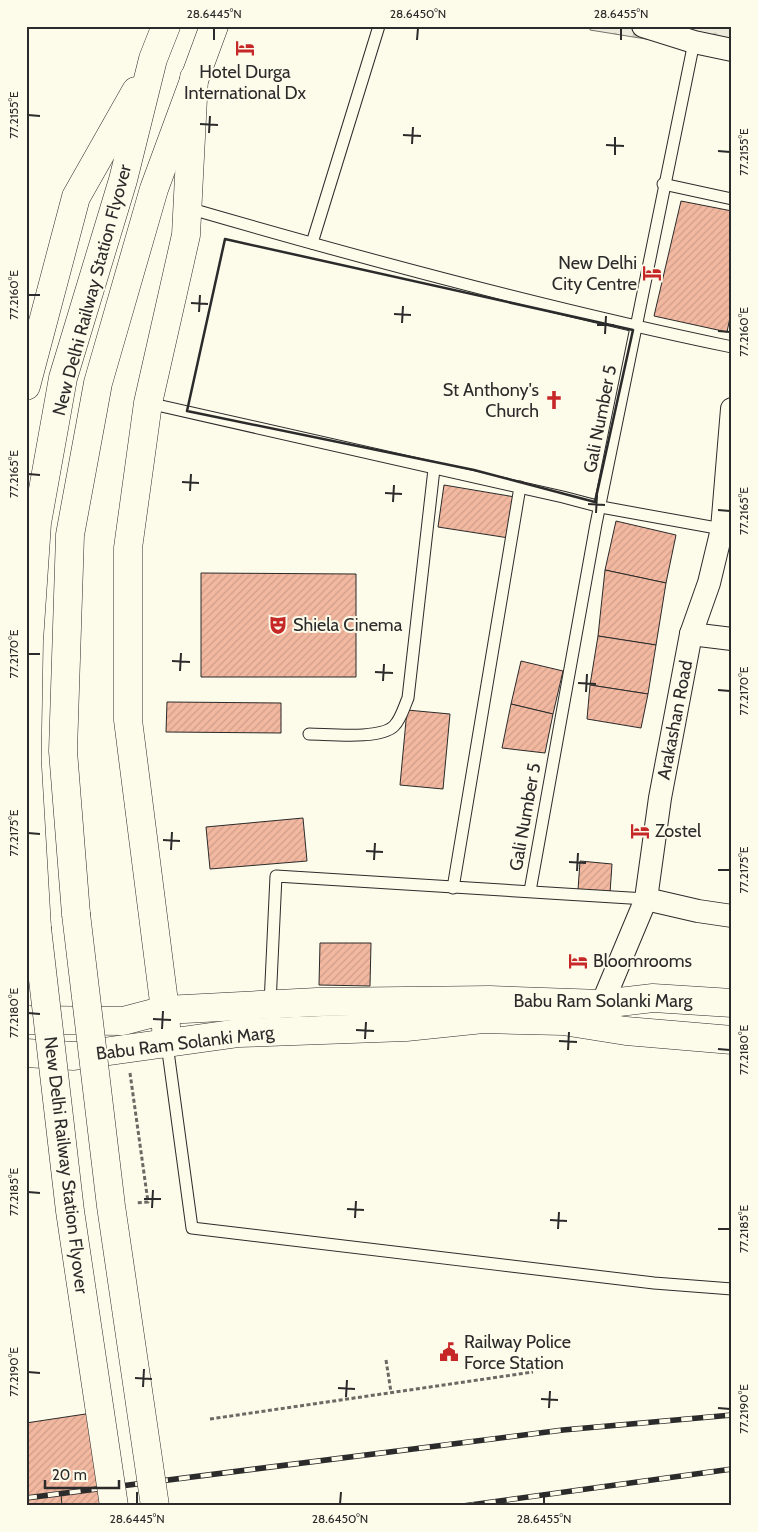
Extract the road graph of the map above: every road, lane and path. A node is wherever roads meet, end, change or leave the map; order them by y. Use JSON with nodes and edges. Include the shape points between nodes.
{"nodes":[{"id":1,"x":166,"y":26,"type":"edge"},
{"id":2,"x":214,"y":26,"type":"edge"},
{"id":3,"x":378,"y":26,"type":"edge"},
{"id":4,"x":642,"y":26,"type":"edge"},
{"id":5,"x":694,"y":42,"type":"junction"},
{"id":6,"x":732,"y":50,"type":"edge"},
{"id":7,"x":154,"y":59,"type":"junction"},
{"id":8,"x":194,"y":78,"type":"junction"},
{"id":9,"x":663,"y":184,"type":"junction"},
{"id":10,"x":732,"y":199,"type":"edge"},
{"id":11,"x":188,"y":208,"type":"junction"},
{"id":12,"x":312,"y":244,"type":"junction"},
{"id":13,"x":636,"y":327,"type":"junction"},
{"id":14,"x":732,"y":347,"type":"edge"},
{"id":15,"x":26,"y":386,"type":"edge"},
{"id":16,"x":148,"y":403,"type":"junction"},
{"id":17,"x":732,"y":409,"type":"edge"},
{"id":18,"x":434,"y":469,"type":"junction"},
{"id":19,"x":520,"y":487,"type":"junction"},
{"id":20,"x":601,"y":507,"type":"junction"},
{"id":21,"x":722,"y":529,"type":"junction"},
{"id":22,"x":691,"y":634,"type":"junction"},
{"id":23,"x":732,"y":639,"type":"edge"},
{"id":24,"x":309,"y":734,"type":"dead end"},
{"id":25,"x":453,"y":888,"type":"junction"},
{"id":26,"x":530,"y":891,"type":"junction"},
{"id":27,"x":646,"y":900,"type":"junction"},
{"id":28,"x":732,"y":916,"type":"edge"},
{"id":29,"x":732,"y":1003,"type":"edge"},
{"id":30,"x":270,"y":1004,"type":"junction"},
{"id":31,"x":165,"y":1010,"type":"junction"},
{"id":32,"x":601,"y":1015,"type":"junction"},
{"id":33,"x":26,"y":1020,"type":"edge"},
{"id":34,"x":732,"y":1040,"type":"edge"},
{"id":35,"x":167,"y":1044,"type":"junction"},
{"id":36,"x":26,"y":1053,"type":"edge"},
{"id":37,"x":132,"y":1088,"type":"dead end"},
{"id":38,"x":111,"y":1206,"type":"junction"},
{"id":39,"x":732,"y":1289,"type":"edge"},
{"id":40,"x":386,"y":1360,"type":"dead end"},
{"id":41,"x":533,"y":1372,"type":"dead end"},
{"id":42,"x":390,"y":1392,"type":"junction"},
{"id":43,"x":210,"y":1418,"type":"dead end"},
{"id":44,"x":114,"y":1506,"type":"edge"},
{"id":45,"x":155,"y":1506,"type":"edge"}],
"edges":[{"from":1,"to":7,"type":"main road"},
{"from":2,"to":8,"type":"main road","name":"New Delhi Railway Station Flyover"},
{"from":3,"to":12,"type":"lane"},
{"from":4,"to":5,"type":"street"},
{"from":5,"to":6,"type":"street"},
{"from":5,"to":9,"type":"lane","name":"Gali Number 5"},
{"from":7,"to":15,"type":"main road","via":[[76,197]]},
{"from":7,"to":44,"type":"main road","name":"New Delhi Railway Station Flyover","bridge":true,"via":[[123,180],[64,378],[37,523],[28,641],[27,759],[37,928],[70,1211]]},
{"from":8,"to":11,"type":"main road"},
{"from":8,"to":38,"type":"main road","name":"New Delhi Railway Station Flyover","bridge":true,"via":[[154,189],[98,383],[70,535],[63,751],[76,914]]},
{"from":9,"to":10,"type":"lane"},
{"from":9,"to":13,"type":"lane","name":"Gali Number 5"},
{"from":11,"to":12,"type":"lane"},
{"from":11,"to":16,"type":"main road","via":[[186,235]]},
{"from":12,"to":13,"type":"lane"},
{"from":13,"to":14,"type":"lane"},
{"from":13,"to":20,"type":"lane","name":"Gali Number 5"},
{"from":16,"to":18,"type":"lane"},
{"from":16,"to":31,"type":"main road","via":[[128,548],[128,720]]},
{"from":17,"to":21,"type":"street","name":"Arakashan Road"},
{"from":18,"to":19,"type":"lane"},
{"from":18,"to":24,"type":"lane","via":[[408,698],[400,718],[393,728],[374,734]]},
{"from":19,"to":20,"type":"lane"},
{"from":19,"to":25,"type":"lane"},
{"from":20,"to":21,"type":"lane"},
{"from":20,"to":26,"type":"lane","name":"Gali Number 5"},
{"from":21,"to":22,"type":"street","name":"Arakashan Road"},
{"from":22,"to":23,"type":"street"},
{"from":22,"to":27,"type":"street","name":"Arakashan Road","via":[[660,798]]},
{"from":25,"to":26,"type":"lane"},
{"from":25,"to":30,"type":"lane","via":[[276,876]]},
{"from":26,"to":27,"type":"lane"},
{"from":27,"to":28,"type":"street"},
{"from":27,"to":32,"type":"street","name":"Arakashan Road"},
{"from":29,"to":32,"type":"main road","name":"Babu Ram Solanki Marg","via":[[653,998]]},
{"from":30,"to":31,"type":"main road","name":"Babu Ram Solanki Marg"},
{"from":30,"to":32,"type":"main road","name":"Babu Ram Solanki Marg","via":[[490,1000]]},
{"from":31,"to":33,"type":"main road","name":"Babu Ram Solanki Marg","via":[[123,1021]]},
{"from":31,"to":35,"type":"main road"},
{"from":32,"to":34,"type":"main road","name":"Babu Ram Solanki Marg"},
{"from":32,"to":35,"type":"main road","name":"Babu Ram Solanki Marg","via":[[563,1021],[483,1019],[406,1027],[239,1033]]},
{"from":35,"to":36,"type":"main road","name":"Babu Ram Solanki Marg","via":[[74,1056]]},
{"from":35,"to":39,"type":"lane","via":[[192,1228],[654,1283]]},
{"from":37,"to":38,"type":"path","via":[[148,1202]]},
{"from":38,"to":45,"type":"main road","name":"New Delhi Railway Station Flyover","bridge":true},
{"from":40,"to":42,"type":"path"},
{"from":41,"to":42,"type":"path"},
{"from":42,"to":43,"type":"path"}]}
